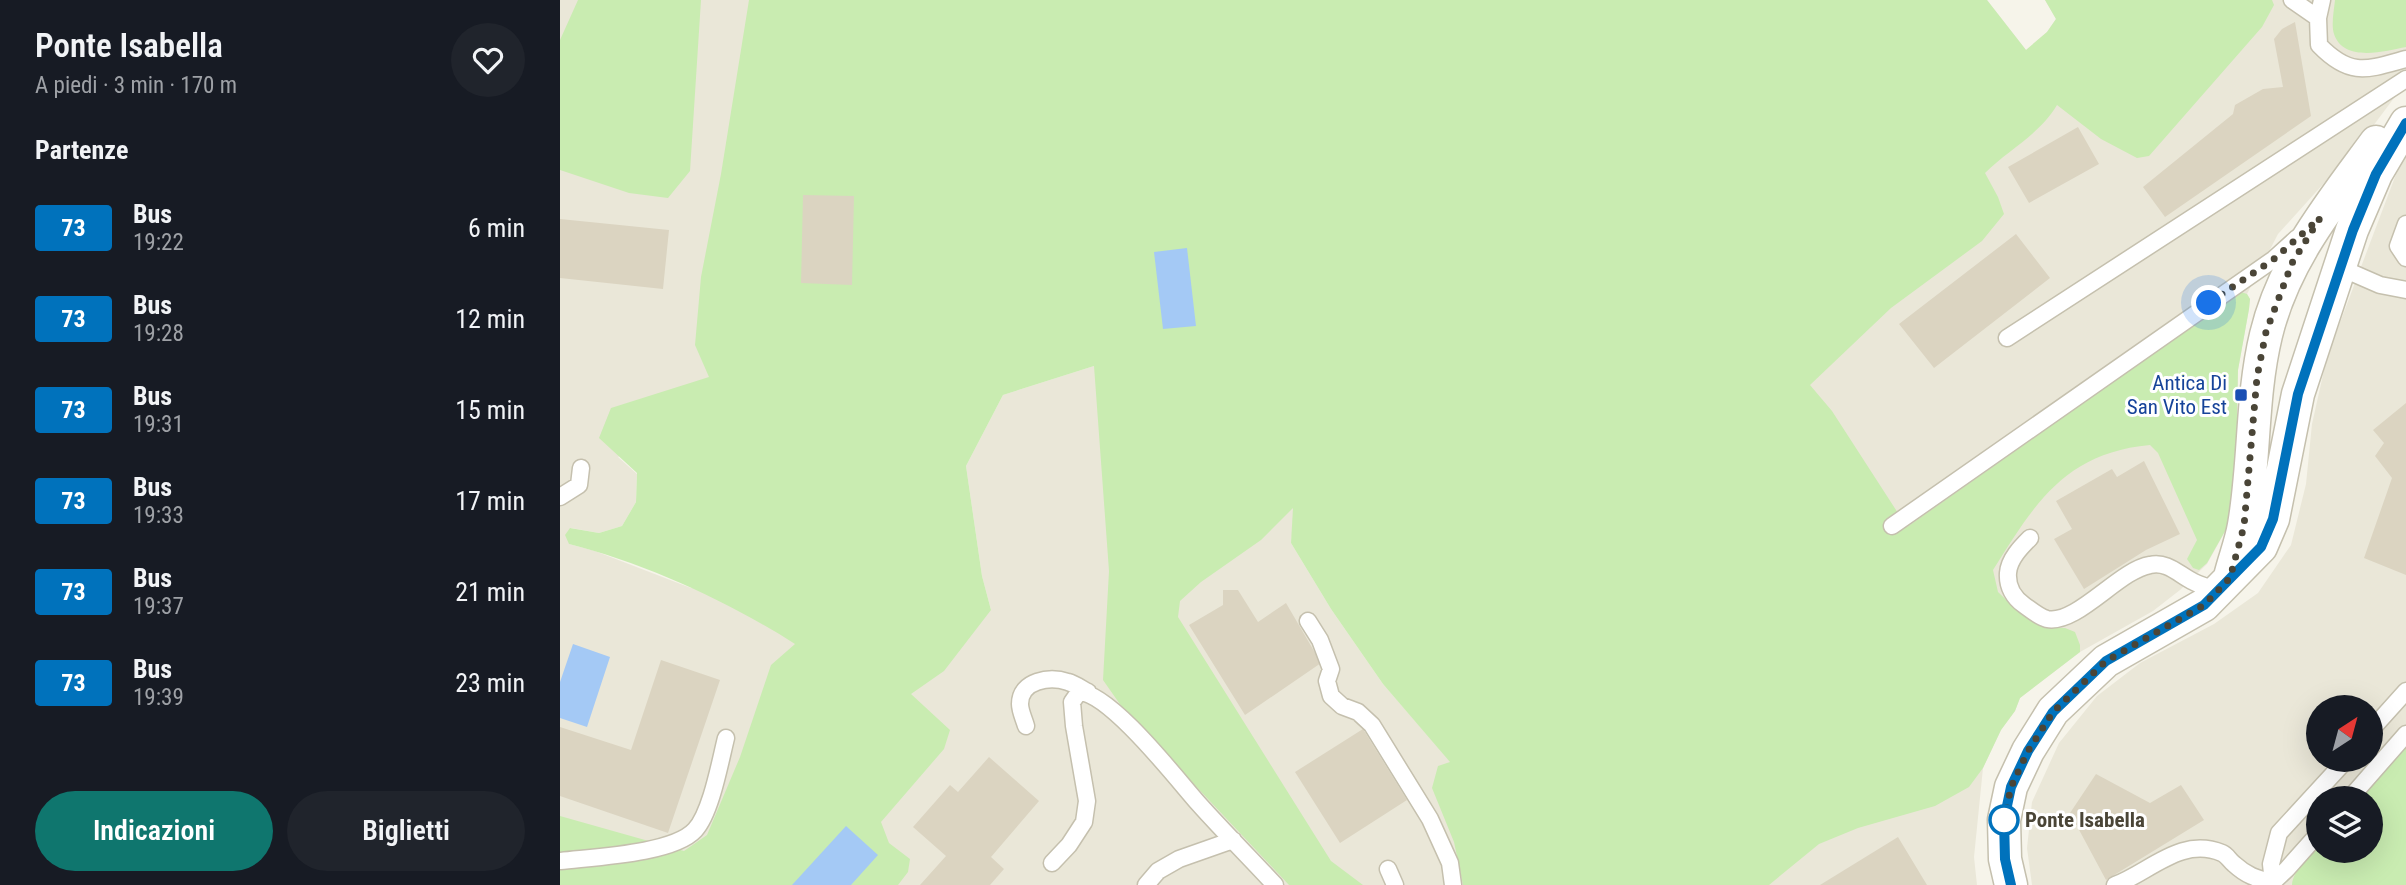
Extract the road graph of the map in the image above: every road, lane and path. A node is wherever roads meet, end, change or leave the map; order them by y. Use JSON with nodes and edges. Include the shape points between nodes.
{"nodes":[{"id":1,"x":2292,"y":0,"type":"edge"},
{"id":2,"x":2322,"y":0,"type":"edge"},
{"id":3,"x":2318,"y":18,"type":"junction"},
{"id":4,"x":2406,"y":59,"type":"edge"},
{"id":5,"x":2406,"y":79,"type":"edge"},
{"id":6,"x":2406,"y":113,"type":"edge"},
{"id":7,"x":2406,"y":123,"type":"edge"},
{"id":8,"x":2320,"y":218,"type":"junction"},
{"id":9,"x":2406,"y":224,"type":"edge"},
{"id":10,"x":2406,"y":258,"type":"edge"},
{"id":11,"x":2341,"y":268,"type":"junction"},
{"id":12,"x":2406,"y":290,"type":"edge"},
{"id":13,"x":2007,"y":338,"type":"dead end"},
{"id":14,"x":581,"y":468,"type":"dead end"},
{"id":15,"x":560,"y":497,"type":"edge"},
{"id":16,"x":1892,"y":526,"type":"dead end"},
{"id":17,"x":2030,"y":538,"type":"dead end"},
{"id":18,"x":2224,"y":585,"type":"junction"},
{"id":19,"x":1308,"y":621,"type":"dead end"},
{"id":20,"x":2406,"y":691,"type":"edge"},
{"id":21,"x":1088,"y":692,"type":"junction"},
{"id":22,"x":2384,"y":716,"type":"edge"},
{"id":23,"x":1026,"y":726,"type":"dead end"},
{"id":24,"x":2406,"y":734,"type":"edge"},
{"id":25,"x":726,"y":738,"type":"dead end"},
{"id":26,"x":2335,"y":772,"type":"edge"},
{"id":27,"x":2360,"y":786,"type":"edge"},
{"id":28,"x":1233,"y":840,"type":"junction"},
{"id":29,"x":2306,"y":848,"type":"edge"},
{"id":30,"x":560,"y":860,"type":"edge"},
{"id":31,"x":1052,"y":863,"type":"dead end"},
{"id":32,"x":1388,"y":869,"type":"dead end"},
{"id":33,"x":2273,"y":883,"type":"edge"},
{"id":34,"x":1146,"y":885,"type":"edge"},
{"id":35,"x":1275,"y":885,"type":"edge"},
{"id":36,"x":1395,"y":885,"type":"edge"},
{"id":37,"x":1453,"y":885,"type":"edge"},
{"id":38,"x":2011,"y":885,"type":"edge"},
{"id":39,"x":2115,"y":885,"type":"edge"}],
"edges":[{"from":1,"to":3,"type":"lane"},
{"from":2,"to":3,"type":"lane"},
{"from":3,"to":4,"type":"lane","via":[[2319,45],[2334,61],[2351,68]]},
{"from":5,"to":13,"type":"lane"},
{"from":6,"to":8,"type":"street","via":[[2381,135]]},
{"from":7,"to":11,"type":"street","via":[[2376,174]]},
{"from":8,"to":16,"type":"lane","via":[[2274,259]]},
{"from":8,"to":18,"type":"street","via":[[2292,263],[2266,332],[2257,377],[2244,526]]},
{"from":9,"to":10,"type":"lane","via":[[2398,246]]},
{"from":11,"to":12,"type":"lane","via":[[2380,285]]},
{"from":11,"to":18,"type":"street","via":[[2298,394],[2273,519],[2261,547]]},
{"from":14,"to":15,"type":"lane","via":[[579,485]]},
{"from":17,"to":18,"type":"lane","via":[[2017,551],[2008,573],[2011,593],[2048,619],[2063,618],[2133,571],[2150,565],[2164,564],[2194,582]]},
{"from":18,"to":38,"type":"street","via":[[2204,605],[2106,661],[2053,712],[2011,787],[2004,820]]},
{"from":19,"to":37,"type":"lane","via":[[1331,669],[1327,681],[1331,696],[1372,725],[1430,819],[1450,863]]},
{"from":20,"to":22,"type":"lane"},
{"from":21,"to":23,"type":"lane","via":[[1068,681],[1033,682],[1022,693],[1020,705]]},
{"from":21,"to":28,"type":"lane","via":[[1144,741]]},
{"from":21,"to":31,"type":"lane","via":[[1079,692],[1072,702],[1087,800],[1084,822]]},
{"from":24,"to":27,"type":"lane"},
{"from":25,"to":30,"type":"lane","via":[[709,802],[696,830],[677,843],[637,852]]},
{"from":26,"to":33,"type":"lane","via":[[2278,833],[2271,864]]},
{"from":28,"to":34,"type":"lane","via":[[1179,859],[1158,870]]},
{"from":28,"to":35,"type":"lane"},
{"from":29,"to":33,"type":"lane"},
{"from":32,"to":36,"type":"lane"},
{"from":33,"to":39,"type":"lane","via":[[2250,877],[2224,854],[2206,848],[2182,849]]}]}
